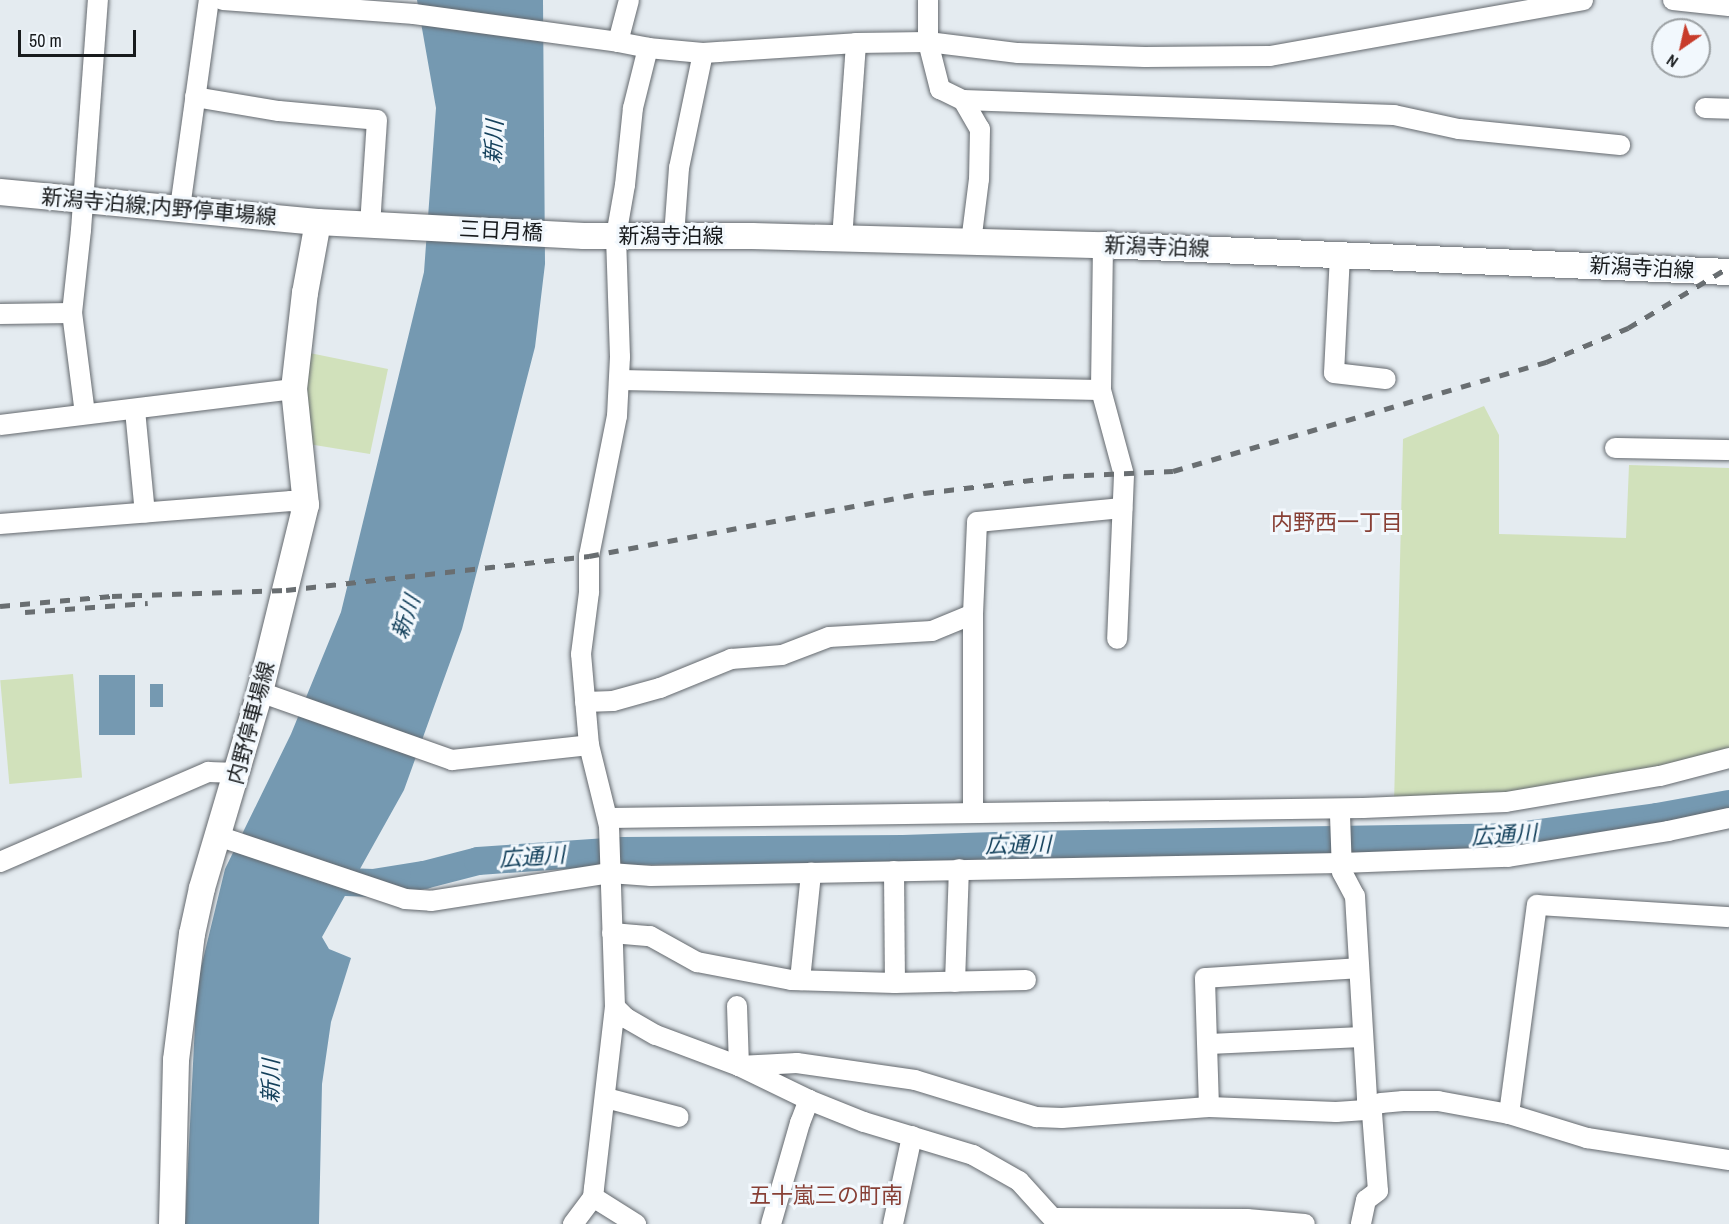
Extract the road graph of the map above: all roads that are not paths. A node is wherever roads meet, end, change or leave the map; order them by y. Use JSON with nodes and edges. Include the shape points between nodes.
{"nodes":[{"id":1,"x":98,"y":0,"type":"edge"},
{"id":2,"x":209,"y":0,"type":"edge"},
{"id":3,"x":223,"y":0,"type":"edge"},
{"id":4,"x":629,"y":0,"type":"edge"},
{"id":5,"x":928,"y":0,"type":"edge"},
{"id":6,"x":1583,"y":0,"type":"edge"},
{"id":7,"x":1673,"y":0,"type":"edge"},
{"id":8,"x":1729,"y":6,"type":"edge"},
{"id":9,"x":410,"y":7,"type":"edge"},
{"id":10,"x":618,"y":42,"type":"junction"},
{"id":11,"x":928,"y":42,"type":"junction"},
{"id":12,"x":856,"y":43,"type":"junction"},
{"id":13,"x":648,"y":48,"type":"junction"},
{"id":14,"x":703,"y":53,"type":"junction"},
{"id":15,"x":195,"y":97,"type":"junction"},
{"id":16,"x":963,"y":100,"type":"junction"},
{"id":17,"x":1705,"y":108,"type":"dead end"},
{"id":18,"x":1729,"y":109,"type":"edge"},
{"id":19,"x":1620,"y":145,"type":"dead end"},
{"id":20,"x":0,"y":192,"type":"edge"},
{"id":21,"x":83,"y":198,"type":"junction"},
{"id":22,"x":180,"y":208,"type":"junction"},
{"id":23,"x":318,"y":222,"type":"junction"},
{"id":24,"x":370,"y":225,"type":"junction"},
{"id":25,"x":585,"y":236,"type":"joint"},
{"id":26,"x":616,"y":236,"type":"junction"},
{"id":27,"x":674,"y":236,"type":"junction"},
{"id":28,"x":842,"y":239,"type":"junction"},
{"id":29,"x":970,"y":242,"type":"junction"},
{"id":30,"x":1103,"y":245,"type":"junction"},
{"id":31,"x":1340,"y":255,"type":"junction"},
{"id":32,"x":1729,"y":272,"type":"edge"},
{"id":33,"x":72,"y":313,"type":"junction"},
{"id":34,"x":0,"y":314,"type":"edge"},
{"id":35,"x":1386,"y":379,"type":"dead end"},
{"id":36,"x":619,"y":380,"type":"junction"},
{"id":37,"x":294,"y":389,"type":"junction"},
{"id":38,"x":1101,"y":390,"type":"junction"},
{"id":39,"x":135,"y":410,"type":"junction"},
{"id":40,"x":85,"y":414,"type":"junction"},
{"id":41,"x":0,"y":424,"type":"edge"},
{"id":42,"x":1615,"y":448,"type":"dead end"},
{"id":43,"x":1729,"y":450,"type":"edge"},
{"id":44,"x":306,"y":505,"type":"junction"},
{"id":45,"x":1122,"y":508,"type":"junction"},
{"id":46,"x":145,"y":513,"type":"junction"},
{"id":47,"x":0,"y":525,"type":"edge"},
{"id":48,"x":973,"y":614,"type":"junction"},
{"id":49,"x":1117,"y":639,"type":"dead end"},
{"id":50,"x":260,"y":692,"type":"junction"},
{"id":51,"x":585,"y":702,"type":"junction"},
{"id":52,"x":589,"y":745,"type":"junction"},
{"id":53,"x":1729,"y":758,"type":"edge"},
{"id":54,"x":238,"y":772,"type":"junction"},
{"id":55,"x":973,"y":812,"type":"junction"},
{"id":56,"x":1340,"y":815,"type":"dead end"},
{"id":57,"x":1729,"y":818,"type":"edge"},
{"id":58,"x":609,"y":822,"type":"junction"},
{"id":59,"x":218,"y":836,"type":"junction"},
{"id":60,"x":1341,"y":861,"type":"junction"},
{"id":61,"x":0,"y":862,"type":"edge"},
{"id":62,"x":959,"y":869,"type":"junction"},
{"id":63,"x":610,"y":870,"type":"junction"},
{"id":64,"x":894,"y":871,"type":"junction"},
{"id":65,"x":811,"y":873,"type":"junction"},
{"id":66,"x":1729,"y":917,"type":"edge"},
{"id":67,"x":612,"y":933,"type":"junction"},
{"id":68,"x":1359,"y":968,"type":"junction"},
{"id":69,"x":800,"y":980,"type":"junction"},
{"id":70,"x":1026,"y":980,"type":"dead end"},
{"id":71,"x":955,"y":982,"type":"junction"},
{"id":72,"x":895,"y":983,"type":"junction"},
{"id":73,"x":737,"y":1006,"type":"dead end"},
{"id":74,"x":615,"y":1007,"type":"junction"},
{"id":75,"x":1363,"y":1037,"type":"junction"},
{"id":76,"x":1208,"y":1044,"type":"junction"},
{"id":77,"x":739,"y":1066,"type":"junction"},
{"id":78,"x":606,"y":1098,"type":"junction"},
{"id":79,"x":809,"y":1100,"type":"junction"},
{"id":80,"x":1371,"y":1106,"type":"junction"},
{"id":81,"x":1209,"y":1107,"type":"junction"},
{"id":82,"x":1509,"y":1114,"type":"junction"},
{"id":83,"x":679,"y":1117,"type":"dead end"},
{"id":84,"x":912,"y":1136,"type":"junction"},
{"id":85,"x":1729,"y":1160,"type":"edge"},
{"id":86,"x":593,"y":1197,"type":"junction"},
{"id":87,"x":1056,"y":1221,"type":"edge"},
{"id":88,"x":172,"y":1224,"type":"edge"},
{"id":89,"x":573,"y":1224,"type":"edge"},
{"id":90,"x":636,"y":1224,"type":"edge"},
{"id":91,"x":771,"y":1224,"type":"edge"},
{"id":92,"x":893,"y":1224,"type":"edge"},
{"id":93,"x":1305,"y":1224,"type":"edge"},
{"id":94,"x":1361,"y":1224,"type":"edge"}],
"edges":[{"from":1,"to":21,"type":"street"},
{"from":2,"to":15,"type":"street"},
{"from":3,"to":9,"type":"street"},
{"from":4,"to":10,"type":"street"},
{"from":5,"to":11,"type":"street"},
{"from":6,"to":11,"type":"street","via":[[1270,56],[1018,53]]},
{"from":7,"to":8,"type":"street"},
{"from":9,"to":10,"type":"street","via":[[582,39]]},
{"from":10,"to":13,"type":"street"},
{"from":11,"to":12,"type":"street"},
{"from":11,"to":16,"type":"street","via":[[940,89]]},
{"from":12,"to":14,"type":"street"},
{"from":12,"to":28,"type":"street"},
{"from":13,"to":14,"type":"street"},
{"from":13,"to":26,"type":"street","via":[[633,108]]},
{"from":14,"to":27,"type":"street","via":[[679,168]]},
{"from":15,"to":22,"type":"street"},
{"from":15,"to":24,"type":"street","via":[[279,111],[377,120]]},
{"from":16,"to":19,"type":"street","via":[[1394,115],[1459,129]]},
{"from":16,"to":29,"type":"street","via":[[980,129],[979,179]]},
{"from":17,"to":18,"type":"street"},
{"from":20,"to":21,"type":"main road","name":"新潟寺泊線;内野停車場線"},
{"from":21,"to":22,"type":"main road","name":"新潟寺泊線;内野停車場線"},
{"from":21,"to":33,"type":"street"},
{"from":22,"to":23,"type":"main road","name":"新潟寺泊線;内野停車場線"},
{"from":23,"to":24,"type":"main road"},
{"from":23,"to":37,"type":"main road","name":"内野停車場線"},
{"from":24,"to":25,"type":"main road","name":"三日月橋"},
{"from":25,"to":26,"type":"main road","name":"新潟寺泊線"},
{"from":26,"to":27,"type":"main road","name":"新潟寺泊線"},
{"from":26,"to":36,"type":"street"},
{"from":27,"to":28,"type":"main road","name":"新潟寺泊線"},
{"from":28,"to":29,"type":"main road","name":"新潟寺泊線"},
{"from":29,"to":30,"type":"main road","name":"新潟寺泊線"},
{"from":30,"to":31,"type":"main road","name":"新潟寺泊線"},
{"from":30,"to":38,"type":"street"},
{"from":31,"to":32,"type":"main road","name":"新潟寺泊線"},
{"from":31,"to":35,"type":"street","via":[[1334,373]]},
{"from":33,"to":34,"type":"street"},
{"from":33,"to":40,"type":"street"},
{"from":36,"to":38,"type":"street"},
{"from":36,"to":51,"type":"street","via":[[617,416],[589,556],[590,592],[581,654]]},
{"from":37,"to":39,"type":"street"},
{"from":37,"to":44,"type":"main road","name":"内野停車場線"},
{"from":38,"to":45,"type":"street","via":[[1124,475]]},
{"from":39,"to":40,"type":"street"},
{"from":39,"to":46,"type":"street"},
{"from":40,"to":41,"type":"street"},
{"from":42,"to":43,"type":"street"},
{"from":44,"to":46,"type":"street","via":[[291,501]]},
{"from":44,"to":50,"type":"main road","name":"内野停車場線"},
{"from":45,"to":48,"type":"street","via":[[976,522]]},
{"from":45,"to":49,"type":"street"},
{"from":46,"to":47,"type":"street"},
{"from":48,"to":51,"type":"street","via":[[932,631],[830,637],[782,655],[731,659],[660,688],[614,701]]},
{"from":48,"to":55,"type":"street"},
{"from":50,"to":52,"type":"street","via":[[452,760]]},
{"from":50,"to":54,"type":"main road","name":"内野停車場線"},
{"from":51,"to":52,"type":"street"},
{"from":52,"to":58,"type":"street"},
{"from":53,"to":55,"type":"street","via":[[1660,776],[1506,802],[1363,808]]},
{"from":54,"to":59,"type":"main road","name":"内野停車場線"},
{"from":54,"to":61,"type":"street","via":[[208,772]]},
{"from":55,"to":58,"type":"street"},
{"from":56,"to":60,"type":"street"},
{"from":57,"to":60,"type":"street","via":[[1508,857]]},
{"from":58,"to":63,"type":"street"},
{"from":59,"to":63,"type":"street","via":[[405,899],[431,901]]},
{"from":59,"to":88,"type":"main road","name":"内野停車場線","via":[[202,888],[184,981],[176,1060]]},
{"from":60,"to":62,"type":"street"},
{"from":60,"to":68,"type":"street","via":[[1342,872],[1355,896]]},
{"from":62,"to":64,"type":"street"},
{"from":62,"to":71,"type":"street"},
{"from":63,"to":65,"type":"street","via":[[651,876]]},
{"from":63,"to":67,"type":"street"},
{"from":64,"to":65,"type":"street"},
{"from":64,"to":72,"type":"street"},
{"from":65,"to":69,"type":"street"},
{"from":66,"to":82,"type":"street","via":[[1537,905]]},
{"from":67,"to":69,"type":"street","via":[[650,936],[697,962]]},
{"from":67,"to":74,"type":"street"},
{"from":68,"to":75,"type":"street"},
{"from":68,"to":76,"type":"street","via":[[1205,978]]},
{"from":69,"to":72,"type":"street"},
{"from":70,"to":71,"type":"street"},
{"from":71,"to":72,"type":"street"},
{"from":73,"to":77,"type":"street"},
{"from":74,"to":77,"type":"street","via":[[656,1035]]},
{"from":74,"to":78,"type":"street"},
{"from":75,"to":76,"type":"street"},
{"from":75,"to":80,"type":"street","via":[[1367,1100]]},
{"from":76,"to":81,"type":"street"},
{"from":77,"to":79,"type":"street"},
{"from":77,"to":81,"type":"street","via":[[797,1063],[915,1080],[1036,1117]]},
{"from":78,"to":83,"type":"street"},
{"from":78,"to":86,"type":"street"},
{"from":79,"to":84,"type":"street"},
{"from":79,"to":91,"type":"street"},
{"from":80,"to":81,"type":"street","via":[[1336,1112]]},
{"from":80,"to":82,"type":"street","via":[[1438,1101]]},
{"from":80,"to":94,"type":"street","via":[[1378,1191],[1366,1200]]},
{"from":82,"to":85,"type":"street","via":[[1587,1138]]},
{"from":84,"to":87,"type":"street","via":[[973,1155],[1019,1181]]},
{"from":84,"to":92,"type":"street"},
{"from":86,"to":89,"type":"street"},
{"from":86,"to":90,"type":"street"},
{"from":87,"to":93,"type":"street","via":[[1247,1219]]}]}
